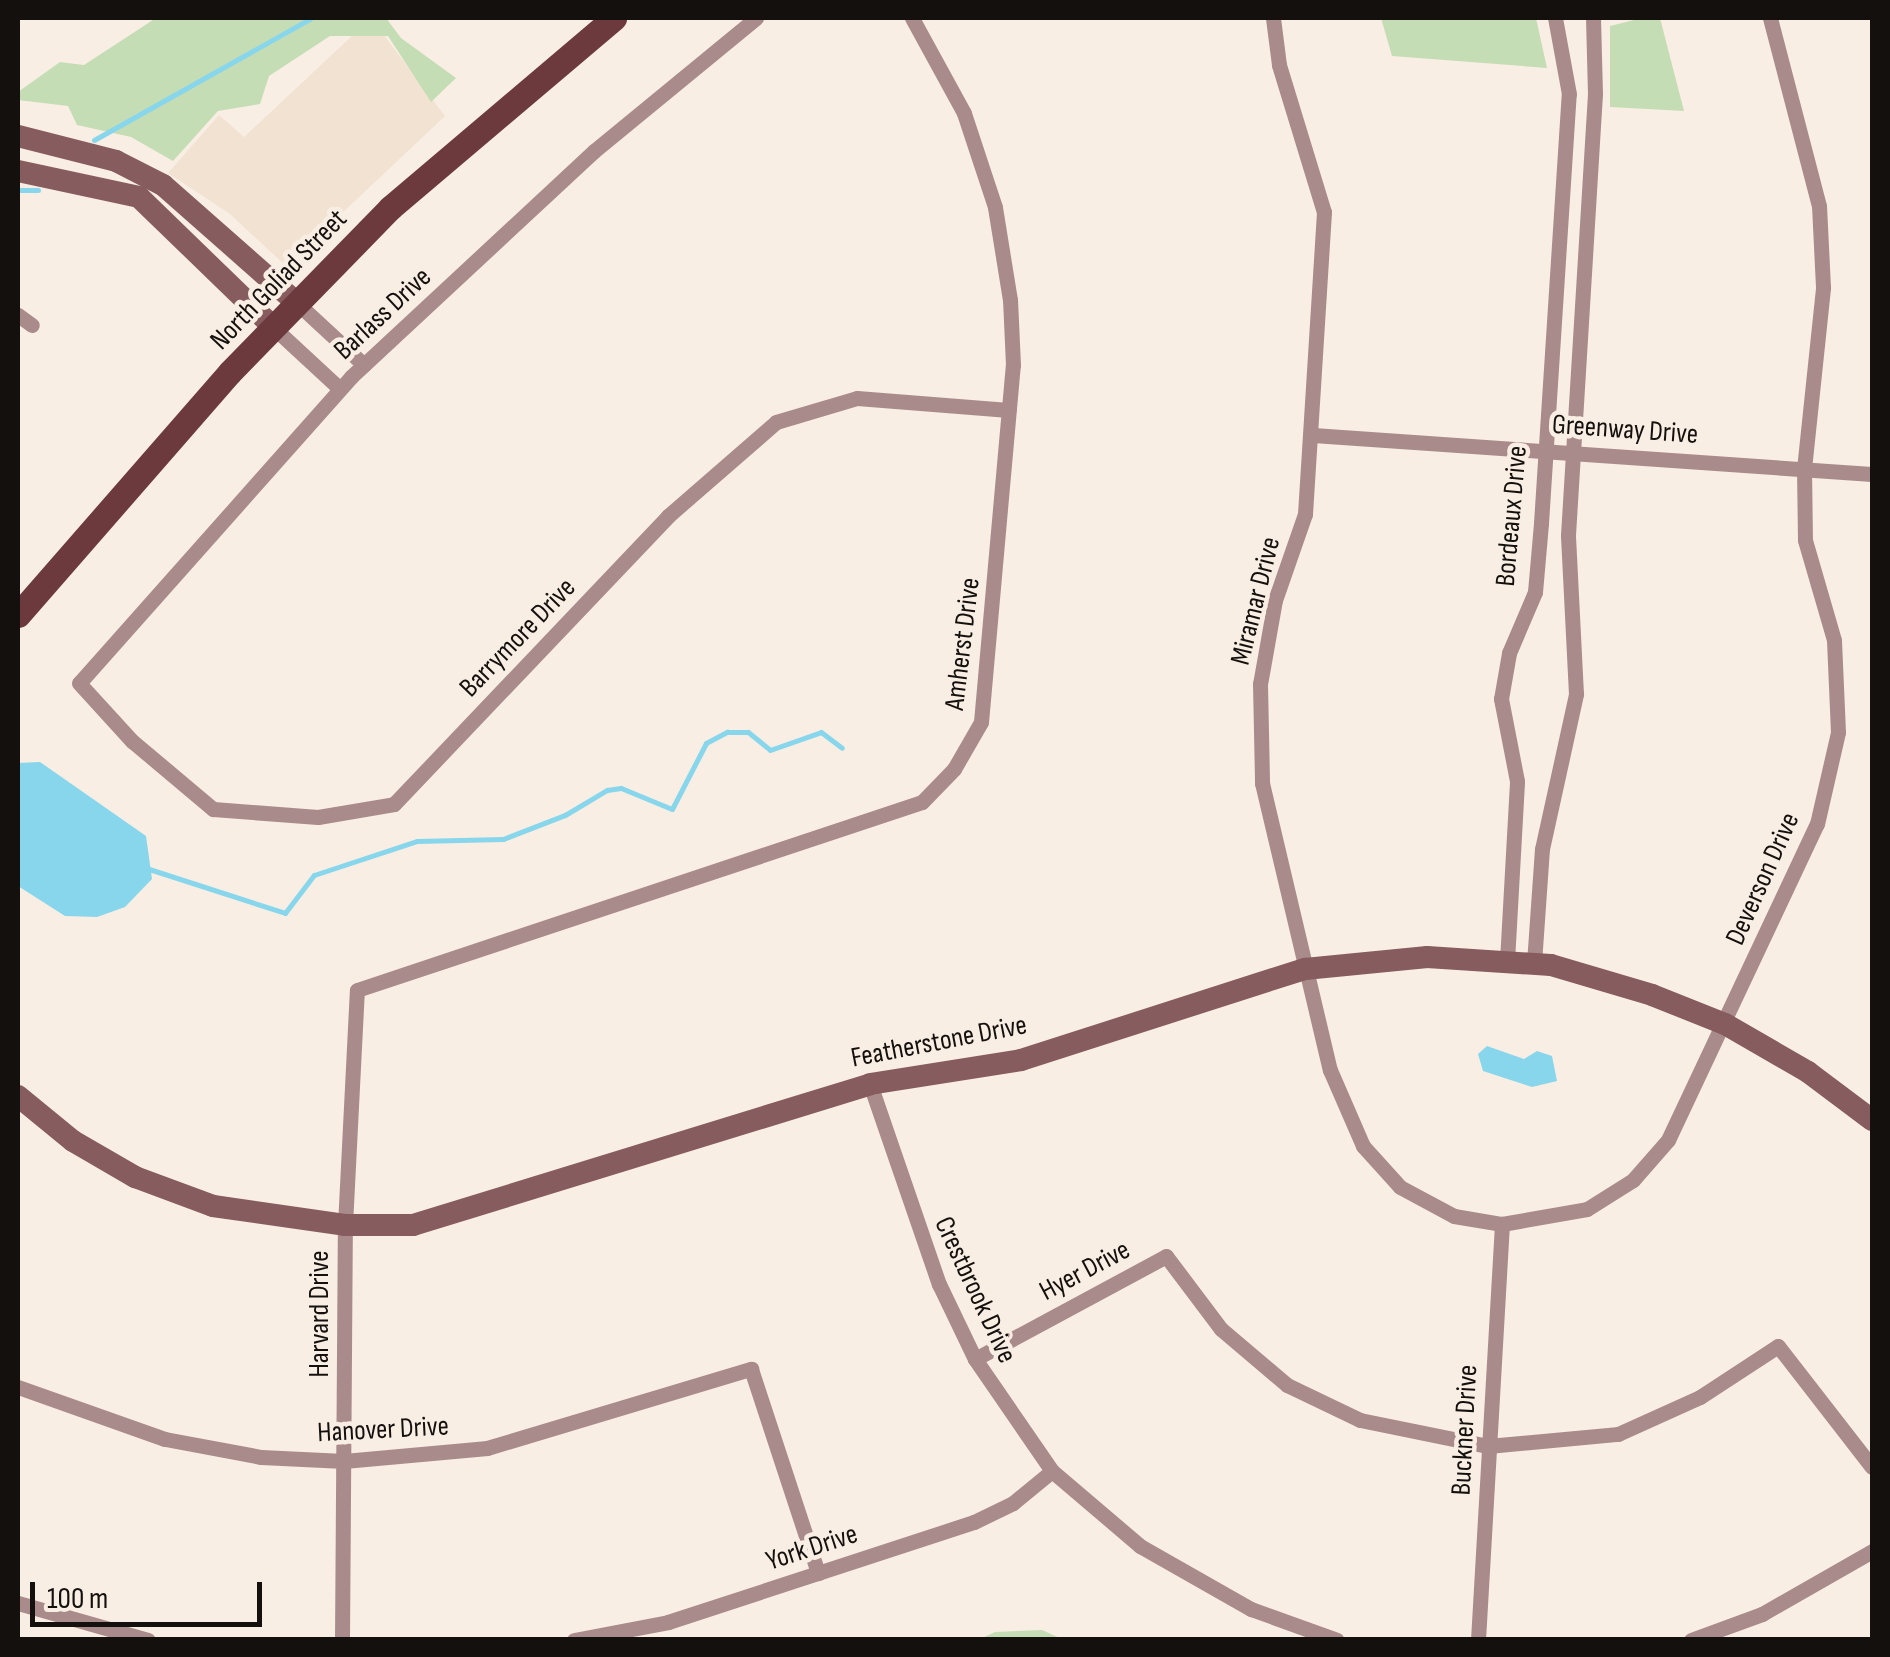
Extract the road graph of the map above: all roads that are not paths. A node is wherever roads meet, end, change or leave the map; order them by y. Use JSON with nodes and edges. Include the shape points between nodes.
{"nodes":[{"id":1,"x":614,"y":18,"type":"edge"},
{"id":2,"x":756,"y":18,"type":"edge"},
{"id":3,"x":912,"y":18,"type":"edge"},
{"id":4,"x":1273,"y":18,"type":"edge"},
{"id":5,"x":1555,"y":18,"type":"edge"},
{"id":6,"x":1593,"y":18,"type":"edge"},
{"id":7,"x":1770,"y":18,"type":"edge"},
{"id":8,"x":18,"y":136,"type":"edge"},
{"id":9,"x":18,"y":171,"type":"edge"},
{"id":10,"x":188,"y":204,"type":"junction"},
{"id":11,"x":173,"y":224,"type":"junction"},
{"id":12,"x":1558,"y":249,"type":"junction"},
{"id":13,"x":1584,"y":252,"type":"junction"},
{"id":14,"x":297,"y":303,"type":"junction"},
{"id":15,"x":18,"y":315,"type":"edge"},
{"id":16,"x":32,"y":324,"type":"dead end"},
{"id":17,"x":273,"y":328,"type":"junction"},
{"id":18,"x":364,"y":365,"type":"junction"},
{"id":19,"x":340,"y":389,"type":"junction"},
{"id":20,"x":1009,"y":410,"type":"junction"},
{"id":21,"x":1313,"y":435,"type":"junction"},
{"id":22,"x":1543,"y":449,"type":"junction"},
{"id":23,"x":1570,"y":451,"type":"junction"},
{"id":24,"x":1804,"y":470,"type":"junction"},
{"id":25,"x":1872,"y":474,"type":"edge"},
{"id":26,"x":18,"y":615,"type":"edge"},
{"id":27,"x":79,"y":683,"type":"joint"},
{"id":28,"x":1507,"y":961,"type":"junction"},
{"id":29,"x":1534,"y":964,"type":"junction"},
{"id":30,"x":1305,"y":969,"type":"junction"},
{"id":31,"x":357,"y":990,"type":"joint"},
{"id":32,"x":1725,"y":1024,"type":"junction"},
{"id":33,"x":870,"y":1084,"type":"junction"},
{"id":34,"x":18,"y":1096,"type":"edge"},
{"id":35,"x":1872,"y":1120,"type":"edge"},
{"id":36,"x":1502,"y":1224,"type":"junction"},
{"id":37,"x":346,"y":1225,"type":"junction"},
{"id":38,"x":975,"y":1359,"type":"junction"},
{"id":39,"x":18,"y":1387,"type":"edge"},
{"id":40,"x":1488,"y":1446,"type":"junction"},
{"id":41,"x":344,"y":1461,"type":"junction"},
{"id":42,"x":1872,"y":1467,"type":"edge"},
{"id":43,"x":1052,"y":1470,"type":"junction"},
{"id":44,"x":1872,"y":1550,"type":"edge"},
{"id":45,"x":818,"y":1573,"type":"junction"},
{"id":46,"x":18,"y":1603,"type":"edge"},
{"id":47,"x":148,"y":1640,"type":"edge"},
{"id":48,"x":342,"y":1640,"type":"edge"},
{"id":49,"x":574,"y":1640,"type":"edge"},
{"id":50,"x":1337,"y":1640,"type":"edge"},
{"id":51,"x":1478,"y":1640,"type":"edge"},
{"id":52,"x":1691,"y":1640,"type":"edge"}],
"edges":[{"from":1,"to":14,"type":"main road","name":"North Goliad Street","via":[[442,160]]},
{"from":2,"to":18,"type":"street","name":"Barlass Drive","via":[[594,152]]},
{"from":3,"to":20,"type":"street","name":"Amherst Drive","via":[[964,112],[994,207],[1010,300]]},
{"from":4,"to":21,"type":"street","name":"Miramar Drive","via":[[1279,65],[1324,212]]},
{"from":5,"to":12,"type":"street","name":"Bordeaux Drive","via":[[1569,94]]},
{"from":6,"to":13,"type":"street","name":"Bordeaux Drive"},
{"from":7,"to":24,"type":"street","name":"Deverson Drive","via":[[1819,206],[1823,287]]},
{"from":8,"to":10,"type":"street","via":[[116,160]]},
{"from":9,"to":11,"type":"street","via":[[139,197]]},
{"from":10,"to":11,"type":"street"},
{"from":10,"to":14,"type":"street"},
{"from":11,"to":17,"type":"street"},
{"from":12,"to":13,"type":"street"},
{"from":12,"to":22,"type":"street","name":"Bordeaux Drive"},
{"from":13,"to":23,"type":"street","name":"Bordeaux Drive"},
{"from":14,"to":17,"type":"main road","name":"North Goliad Street"},
{"from":14,"to":18,"type":"street"},
{"from":15,"to":16,"type":"street"},
{"from":17,"to":19,"type":"street"},
{"from":17,"to":26,"type":"main road","name":"North Goliad Street"},
{"from":18,"to":19,"type":"street","name":"Barlass Drive"},
{"from":19,"to":27,"type":"street","name":"Barlass Drive"},
{"from":20,"to":27,"type":"street","name":"Barrymore Drive","via":[[858,398],[776,422],[668,516],[394,804],[318,816],[213,809],[132,741]]},
{"from":20,"to":31,"type":"street","name":"Amherst Drive","via":[[989,690],[981,722],[954,769],[922,802]]},
{"from":21,"to":22,"type":"street","name":"Greenway Drive"},
{"from":21,"to":30,"type":"street","name":"Miramar Drive","via":[[1305,514],[1276,600],[1260,684],[1262,784]]},
{"from":22,"to":23,"type":"street","name":"Greenway Drive"},
{"from":22,"to":28,"type":"street","name":"Bordeaux Drive","via":[[1535,592],[1508,653],[1502,699],[1517,782]]},
{"from":23,"to":24,"type":"street","name":"Greenway Drive"},
{"from":23,"to":29,"type":"street","name":"Bordeaux Drive","via":[[1576,694],[1542,849]]},
{"from":24,"to":25,"type":"street","name":"Greenway Drive"},
{"from":24,"to":32,"type":"street","name":"Deverson Drive","via":[[1804,540],[1834,640],[1838,732],[1816,824]]},
{"from":28,"to":29,"type":"street","name":"Featherstone Drive"},
{"from":28,"to":30,"type":"street","name":"Featherstone Drive","via":[[1427,957]]},
{"from":29,"to":32,"type":"street","name":"Featherstone Drive","via":[[1652,995]]},
{"from":30,"to":33,"type":"street","name":"Featherstone Drive","via":[[1022,1060]]},
{"from":30,"to":36,"type":"street","name":"Miramar Drive","via":[[1340,1100],[1363,1146],[1400,1187],[1454,1216]]},
{"from":31,"to":37,"type":"street","name":"Harvard Drive"},
{"from":32,"to":35,"type":"street","name":"Featherstone Drive","via":[[1808,1072]]},
{"from":32,"to":36,"type":"street","name":"Deverson Drive","via":[[1668,1140],[1633,1180],[1587,1209]]},
{"from":33,"to":37,"type":"street","name":"Featherstone Drive","via":[[489,1206],[413,1225]]},
{"from":33,"to":38,"type":"street","name":"Crestbrook Drive","via":[[938,1284]]},
{"from":34,"to":37,"type":"street","name":"Featherstone Drive","via":[[73,1141],[135,1178],[213,1206]]},
{"from":36,"to":40,"type":"street","name":"Buckner Drive"},
{"from":37,"to":41,"type":"street","name":"Harvard Drive"},
{"from":38,"to":40,"type":"street","name":"Hyer Drive","via":[[1166,1256],[1221,1329],[1286,1385],[1360,1420]]},
{"from":38,"to":43,"type":"street","name":"Crestbrook Drive"},
{"from":39,"to":41,"type":"street","name":"Hanover Drive","via":[[166,1439],[261,1457]]},
{"from":40,"to":42,"type":"street","via":[[1618,1434],[1700,1397],[1778,1346]]},
{"from":40,"to":51,"type":"street","name":"Buckner Drive"},
{"from":41,"to":45,"type":"street","name":"Hanover Drive","via":[[487,1448],[751,1369]]},
{"from":41,"to":48,"type":"street","name":"Harvard Drive"},
{"from":43,"to":45,"type":"street","name":"York Drive","via":[[1013,1503],[974,1522]]},
{"from":43,"to":50,"type":"street","name":"Crestbrook Drive","via":[[1140,1546],[1251,1608]]},
{"from":44,"to":52,"type":"street","via":[[1762,1614]]},
{"from":45,"to":49,"type":"street","name":"York Drive","via":[[668,1622]]},
{"from":46,"to":47,"type":"street"}]}
